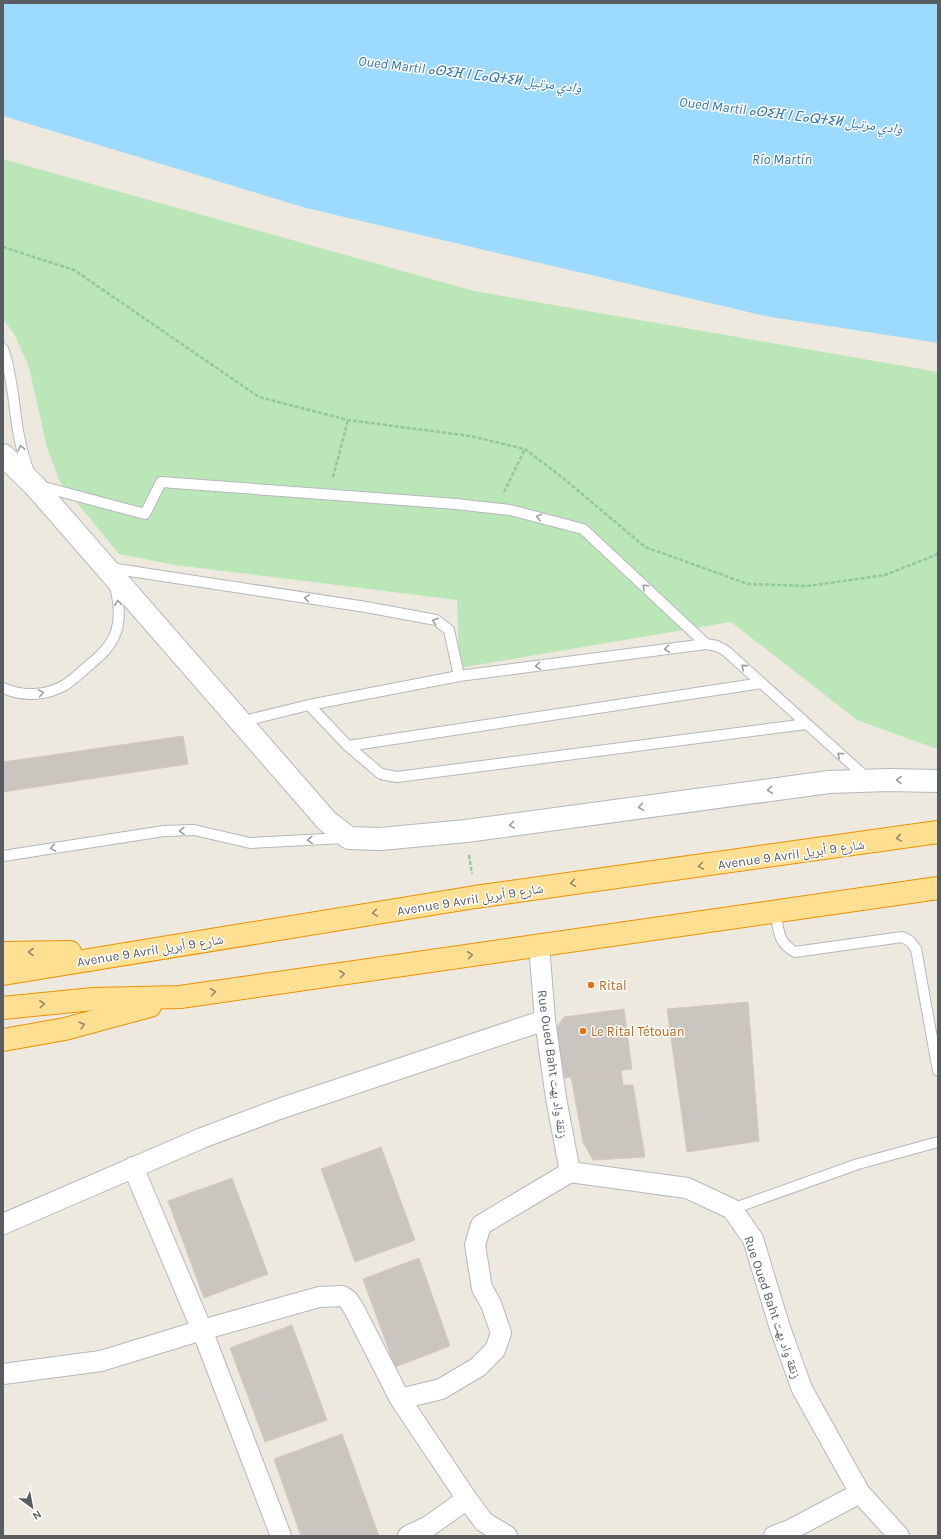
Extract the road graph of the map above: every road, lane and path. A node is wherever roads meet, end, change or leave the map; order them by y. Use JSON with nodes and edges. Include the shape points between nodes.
{"nodes":[{"id":1,"x":3,"y":246,"type":"edge"},
{"id":2,"x":3,"y":349,"type":"edge"},
{"id":3,"x":348,"y":420,"type":"junction"},
{"id":4,"x":525,"y":449,"type":"junction"},
{"id":5,"x":3,"y":455,"type":"edge"},
{"id":6,"x":34,"y":485,"type":"junction"},
{"id":7,"x":328,"y":495,"type":"junction"},
{"id":8,"x":496,"y":508,"type":"junction"},
{"id":9,"x":938,"y":554,"type":"edge"},
{"id":10,"x":106,"y":567,"type":"junction"},
{"id":11,"x":706,"y":644,"type":"junction"},
{"id":12,"x":459,"y":676,"type":"junction"},
{"id":13,"x":762,"y":683,"type":"junction"},
{"id":14,"x":3,"y":688,"type":"edge"},
{"id":15,"x":309,"y":705,"type":"junction"},
{"id":16,"x":239,"y":722,"type":"junction"},
{"id":17,"x":806,"y":724,"type":"junction"},
{"id":18,"x":348,"y":746,"type":"junction"},
{"id":19,"x":869,"y":781,"type":"junction"},
{"id":20,"x":938,"y":781,"type":"edge"},
{"id":21,"x":938,"y":832,"type":"edge"},
{"id":22,"x":349,"y":838,"type":"junction"},
{"id":23,"x":3,"y":856,"type":"edge"},
{"id":24,"x":938,"y":888,"type":"edge"},
{"id":25,"x":775,"y":911,"type":"junction"},
{"id":26,"x":539,"y":945,"type":"junction"},
{"id":27,"x":140,"y":952,"type":"junction"},
{"id":28,"x":3,"y":953,"type":"edge"},
{"id":29,"x":3,"y":974,"type":"edge"},
{"id":30,"x":180,"y":997,"type":"junction"},
{"id":31,"x":3,"y":1008,"type":"edge"},
{"id":32,"x":545,"y":1020,"type":"junction"},
{"id":33,"x":3,"y":1040,"type":"edge"},
{"id":34,"x":938,"y":1071,"type":"edge"},
{"id":35,"x":938,"y":1142,"type":"edge"},
{"id":36,"x":133,"y":1167,"type":"junction"},
{"id":37,"x":570,"y":1172,"type":"junction"},
{"id":38,"x":732,"y":1209,"type":"junction"},
{"id":39,"x":3,"y":1224,"type":"edge"},
{"id":40,"x":202,"y":1330,"type":"junction"},
{"id":41,"x":3,"y":1374,"type":"edge"},
{"id":42,"x":400,"y":1399,"type":"junction"},
{"id":43,"x":860,"y":1493,"type":"junction"},
{"id":44,"x":467,"y":1499,"type":"junction"},
{"id":45,"x":874,"y":1509,"type":"junction"},
{"id":46,"x":481,"y":1529,"type":"edge"},
{"id":47,"x":281,"y":1536,"type":"edge"},
{"id":48,"x":408,"y":1536,"type":"edge"},
{"id":49,"x":507,"y":1536,"type":"edge"},
{"id":50,"x":774,"y":1536,"type":"edge"},
{"id":51,"x":882,"y":1536,"type":"edge"},
{"id":52,"x":899,"y":1536,"type":"edge"}],
"edges":[{"from":1,"to":3,"type":"path","via":[[74,270],[259,397]]},
{"from":6,"to":2,"type":"lane","one_way":true,"via":[[23,458],[8,365]]},
{"from":3,"to":4,"type":"path","via":[[470,436]]},
{"from":3,"to":7,"type":"path"},
{"from":4,"to":8,"type":"path"},
{"from":4,"to":9,"type":"path","via":[[645,547],[748,584],[808,586],[885,575]]},
{"from":5,"to":6,"type":"street"},
{"from":6,"to":7,"type":"lane","via":[[145,514],[161,482]]},
{"from":6,"to":10,"type":"street"},
{"from":7,"to":8,"type":"lane"},
{"from":11,"to":8,"type":"lane","one_way":true,"via":[[584,529]]},
{"from":12,"to":10,"type":"lane","one_way":true,"via":[[448,630],[436,620]]},
{"from":14,"to":10,"type":"lane","one_way":true,"via":[[22,694],[56,690],[105,652],[116,632],[119,620],[115,586]]},
{"from":10,"to":16,"type":"street"},
{"from":11,"to":12,"type":"lane","one_way":true},
{"from":13,"to":11,"type":"lane","one_way":true,"via":[[726,650]]},
{"from":12,"to":15,"type":"lane"},
{"from":13,"to":17,"type":"lane"},
{"from":13,"to":18,"type":"lane"},
{"from":15,"to":16,"type":"lane"},
{"from":15,"to":18,"type":"lane"},
{"from":16,"to":22,"type":"street","via":[[327,821]]},
{"from":17,"to":18,"type":"lane","via":[[397,777],[381,774]]},
{"from":19,"to":17,"type":"lane","one_way":true},
{"from":20,"to":19,"type":"street","one_way":true},
{"from":19,"to":22,"type":"street","one_way":true,"via":[[830,782],[466,831],[380,839]]},
{"from":21,"to":27,"type":"highway","name":"Avenue 9 Avril شارع 9 أبريل","one_way":true,"via":[[475,897]]},
{"from":22,"to":23,"type":"lane","one_way":true,"via":[[250,843],[194,830],[164,831]]},
{"from":24,"to":25,"type":"highway"},
{"from":25,"to":26,"type":"highway"},
{"from":25,"to":34,"type":"lane","via":[[781,941],[795,952],[902,937],[910,941],[916,949]]},
{"from":30,"to":26,"type":"highway","one_way":true},
{"from":26,"to":32,"type":"street","name":"Rue Oued Baht زنقة واد بهت"},
{"from":27,"to":28,"type":"highway","one_way":true},
{"from":27,"to":29,"type":"highway","name":"Avenue 9 Avril شارع 9 أبريل"},
{"from":31,"to":30,"type":"highway","one_way":true,"via":[[93,999]]},
{"from":33,"to":30,"type":"highway","one_way":true,"via":[[65,1029]]},
{"from":32,"to":36,"type":"street","via":[[279,1109]]},
{"from":32,"to":37,"type":"street","name":"Rue Oued Baht زنقة واد بهت"},
{"from":35,"to":38,"type":"lane","via":[[858,1164]]},
{"from":36,"to":39,"type":"street"},
{"from":36,"to":40,"type":"street"},
{"from":37,"to":38,"type":"street","via":[[687,1188]]},
{"from":37,"to":42,"type":"street","via":[[481,1225],[475,1245],[482,1288],[491,1304],[501,1333],[495,1350],[478,1367],[441,1389]]},
{"from":38,"to":43,"type":"street","name":"Rue Oued Baht زنقة واد بهت","via":[[752,1239],[802,1389]]},
{"from":40,"to":41,"type":"street","via":[[101,1361]]},
{"from":40,"to":42,"type":"street","via":[[319,1297],[342,1296],[354,1308]]},
{"from":40,"to":47,"type":"street"},
{"from":42,"to":44,"type":"street"},
{"from":43,"to":45,"type":"street","name":"Rue Oued Baht زنقة واد بهت"},
{"from":43,"to":50,"type":"street"},
{"from":44,"to":46,"type":"street"},
{"from":44,"to":48,"type":"street","via":[[429,1526]]},
{"from":45,"to":51,"type":"street"},
{"from":45,"to":52,"type":"street","name":"Rue Oued Baht زنقة واد بهت"},
{"from":46,"to":49,"type":"street"}]}
